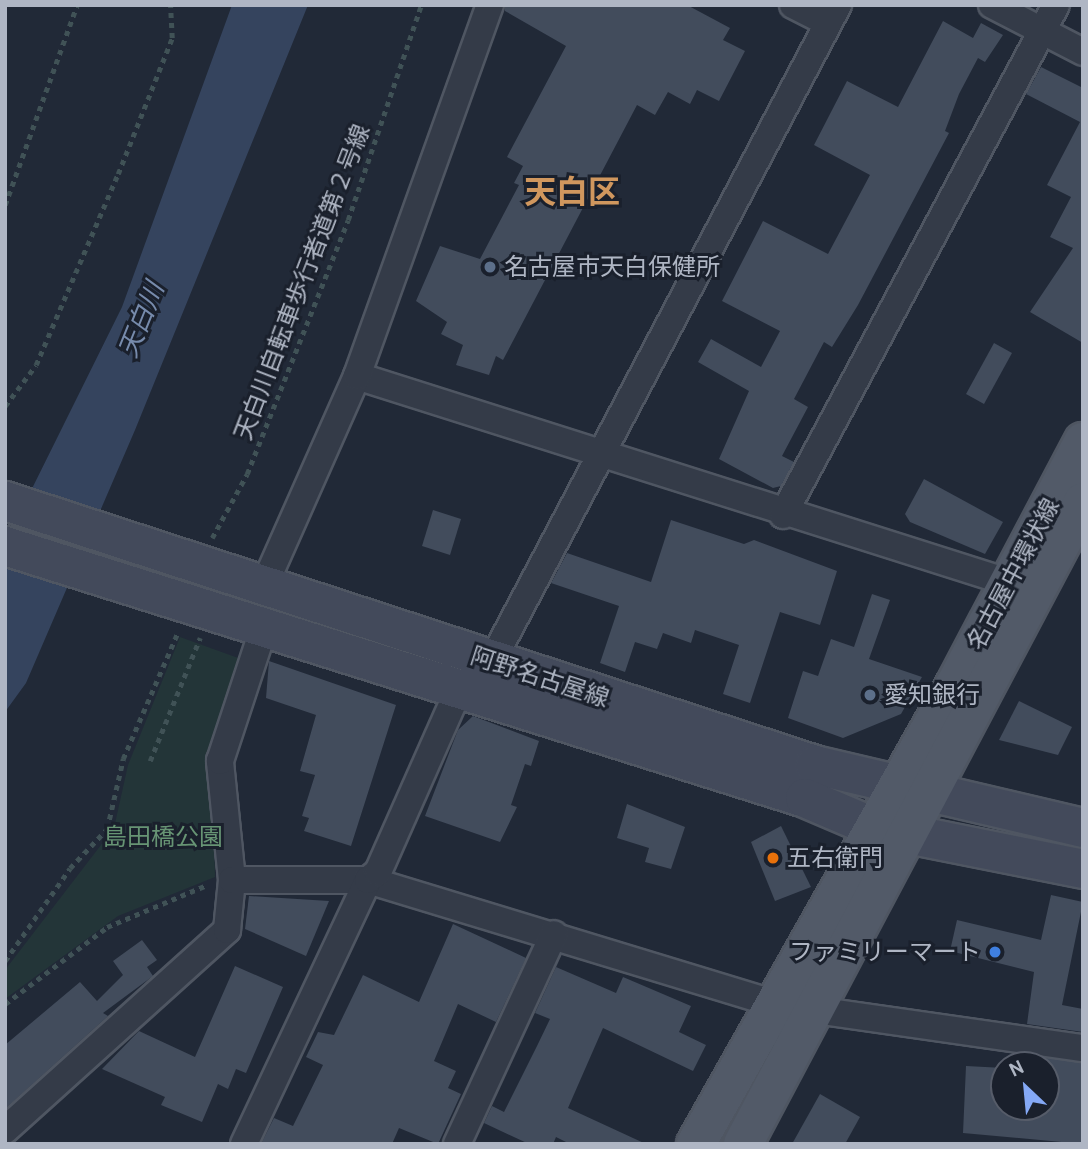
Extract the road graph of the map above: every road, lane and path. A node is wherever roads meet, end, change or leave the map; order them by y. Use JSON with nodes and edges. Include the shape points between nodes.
{"nodes":[{"id":1,"x":77,"y":5,"type":"edge"},
{"id":2,"x":170,"y":5,"type":"edge"},
{"id":3,"x":421,"y":5,"type":"edge"},
{"id":4,"x":490,"y":5,"type":"edge"},
{"id":5,"x":793,"y":5,"type":"edge"},
{"id":6,"x":992,"y":5,"type":"edge"},
{"id":7,"x":1056,"y":5,"type":"edge"},
{"id":8,"x":833,"y":14,"type":"edge"},
{"id":9,"x":1043,"y":31,"type":"junction"},
{"id":10,"x":1083,"y":51,"type":"edge"},
{"id":11,"x":5,"y":205,"type":"edge"},
{"id":12,"x":357,"y":376,"type":"junction"},
{"id":13,"x":5,"y":406,"type":"edge"},
{"id":14,"x":1083,"y":442,"type":"edge"},
{"id":15,"x":604,"y":453,"type":"junction"},
{"id":16,"x":5,"y":501,"type":"edge"},
{"id":17,"x":1083,"y":502,"type":"edge"},
{"id":18,"x":783,"y":515,"type":"junction"},
{"id":19,"x":5,"y":546,"type":"edge"},
{"id":20,"x":185,"y":559,"type":"junction"},
{"id":21,"x":1008,"y":582,"type":"junction"},
{"id":22,"x":263,"y":588,"type":"junction"},
{"id":23,"x":182,"y":612,"type":"junction"},
{"id":24,"x":264,"y":627,"type":"junction"},
{"id":25,"x":492,"y":661,"type":"junction"},
{"id":26,"x":460,"y":687,"type":"junction"},
{"id":27,"x":150,"y":761,"type":"dead end"},
{"id":28,"x":895,"y":786,"type":"junction"},
{"id":29,"x":932,"y":793,"type":"junction"},
{"id":30,"x":873,"y":827,"type":"junction"},
{"id":31,"x":1083,"y":828,"type":"edge"},
{"id":32,"x":911,"y":835,"type":"junction"},
{"id":33,"x":1083,"y":869,"type":"edge"},
{"id":34,"x":232,"y":880,"type":"junction"},
{"id":35,"x":368,"y":880,"type":"junction"},
{"id":36,"x":554,"y":934,"type":"junction"},
{"id":37,"x":5,"y":961,"type":"edge"},
{"id":38,"x":5,"y":1004,"type":"edge"},
{"id":39,"x":775,"y":1004,"type":"junction"},
{"id":40,"x":816,"y":1010,"type":"junction"},
{"id":41,"x":1083,"y":1048,"type":"edge"},
{"id":42,"x":5,"y":1130,"type":"edge"},
{"id":43,"x":244,"y":1144,"type":"edge"},
{"id":44,"x":457,"y":1144,"type":"edge"},
{"id":45,"x":696,"y":1144,"type":"edge"},
{"id":46,"x":743,"y":1144,"type":"edge"}],
"edges":[{"from":1,"to":11,"type":"path"},
{"from":2,"to":13,"type":"path","via":[[172,38],[118,174],[36,365]]},
{"from":3,"to":20,"type":"path","name":"天白川自転車歩行者道第２号線","via":[[348,220],[247,474]]},
{"from":4,"to":12,"type":"street"},
{"from":5,"to":8,"type":"street"},
{"from":6,"to":9,"type":"street"},
{"from":7,"to":9,"type":"street"},
{"from":8,"to":15,"type":"street"},
{"from":9,"to":10,"type":"street"},
{"from":9,"to":18,"type":"street"},
{"from":12,"to":15,"type":"street"},
{"from":12,"to":22,"type":"street"},
{"from":14,"to":21,"type":"main road","name":"名古屋中環状線"},
{"from":15,"to":18,"type":"street"},
{"from":15,"to":25,"type":"street"},
{"from":16,"to":20,"type":"main road","name":"阿野名古屋線"},
{"from":17,"to":29,"type":"main road","name":"名古屋中環状線"},
{"from":18,"to":21,"type":"street"},
{"from":19,"to":23,"type":"main road","name":"阿野名古屋線"},
{"from":20,"to":22,"type":"main road","name":"阿野名古屋線"},
{"from":21,"to":28,"type":"main road","name":"名古屋中環状線"},
{"from":22,"to":25,"type":"main road","name":"阿野名古屋線"},
{"from":23,"to":24,"type":"main road","name":"阿野名古屋線"},
{"from":23,"to":27,"type":"path"},
{"from":23,"to":37,"type":"path","via":[[123,760],[107,829],[70,868]]},
{"from":24,"to":26,"type":"main road","name":"阿野名古屋線"},
{"from":24,"to":34,"type":"street","via":[[220,761]]},
{"from":25,"to":28,"type":"main road","name":"阿野名古屋線"},
{"from":26,"to":30,"type":"main road","name":"阿野名古屋線","via":[[805,798]]},
{"from":26,"to":35,"type":"street","via":[[378,872]]},
{"from":28,"to":29,"type":"main road","name":"阿野名古屋線"},
{"from":28,"to":30,"type":"main road","name":"名古屋中環状線"},
{"from":29,"to":31,"type":"main road","name":"阿野名古屋線"},
{"from":29,"to":32,"type":"main road","name":"名古屋中環状線"},
{"from":30,"to":32,"type":"main road","name":"阿野名古屋線"},
{"from":30,"to":39,"type":"main road","name":"名古屋中環状線"},
{"from":32,"to":33,"type":"main road","name":"阿野名古屋線"},
{"from":32,"to":40,"type":"main road","name":"名古屋中環状線"},
{"from":34,"to":35,"type":"street"},
{"from":34,"to":38,"type":"path","via":[[174,893],[107,927]]},
{"from":34,"to":42,"type":"street","via":[[227,930]]},
{"from":35,"to":36,"type":"street"},
{"from":35,"to":43,"type":"street"},
{"from":36,"to":39,"type":"street"},
{"from":36,"to":44,"type":"street"},
{"from":39,"to":45,"type":"main road","name":"名古屋中環状線"},
{"from":40,"to":41,"type":"street"},
{"from":40,"to":46,"type":"main road","name":"名古屋中環状線"}]}
